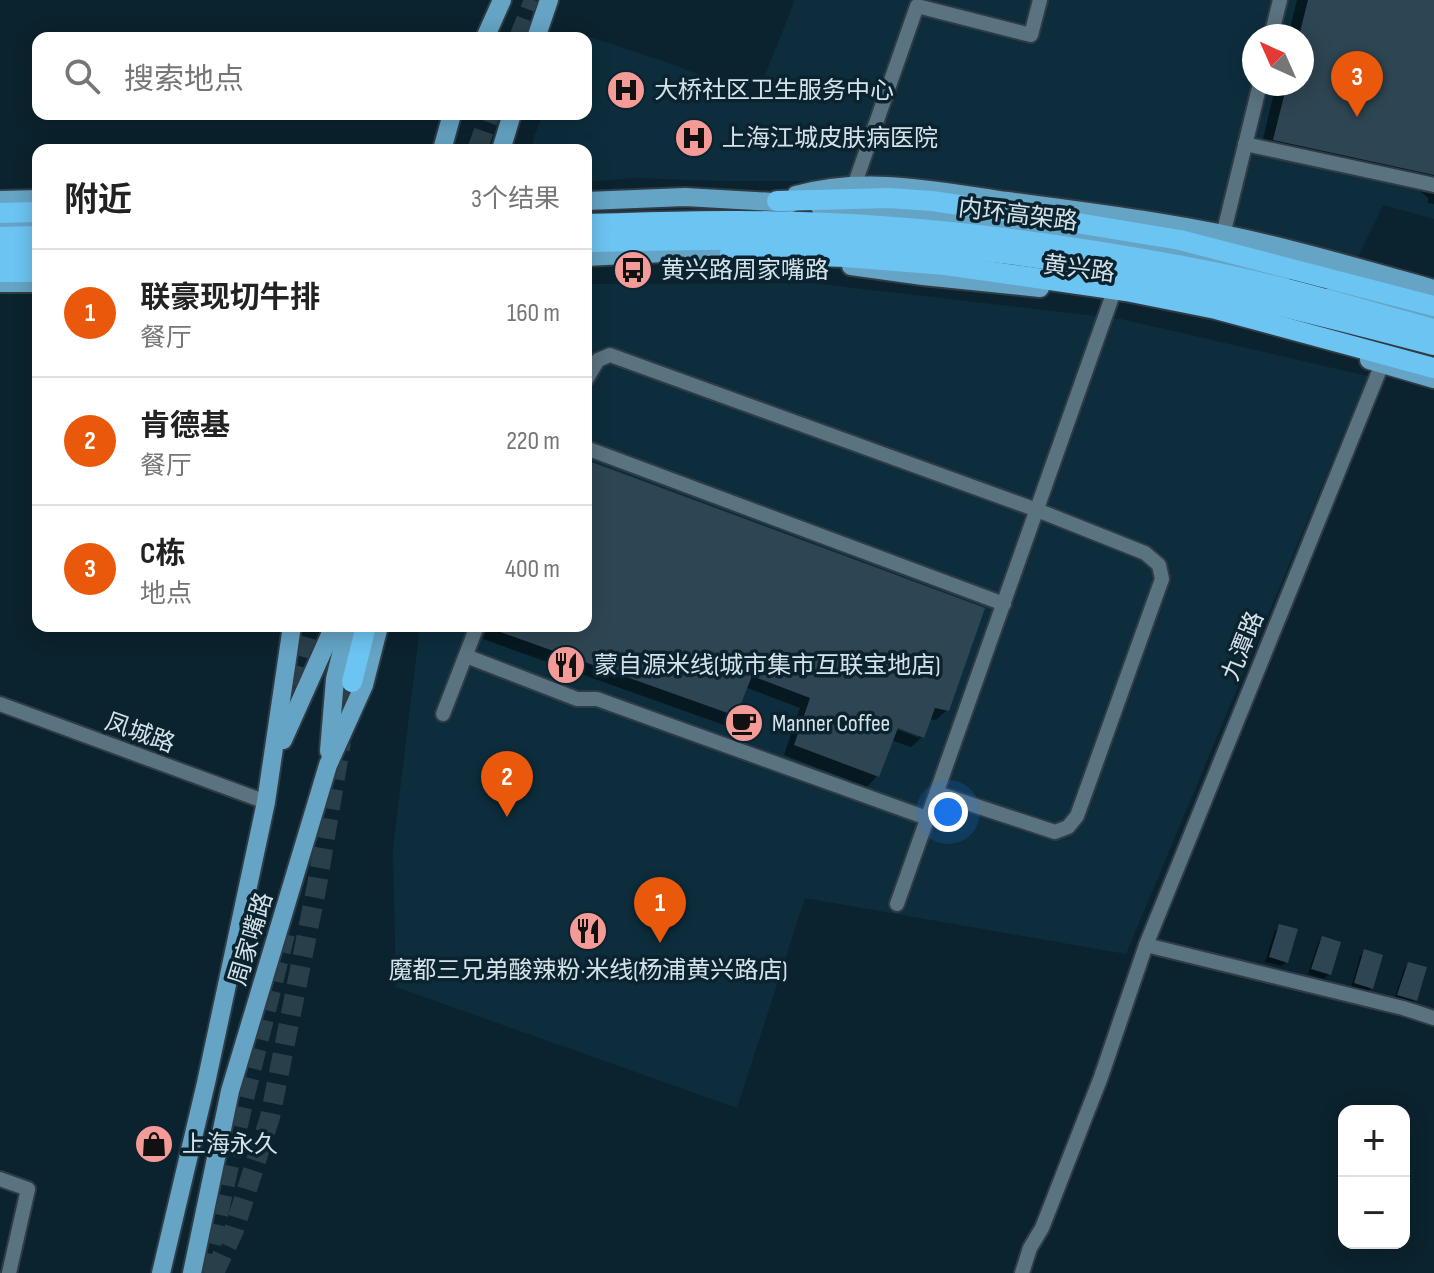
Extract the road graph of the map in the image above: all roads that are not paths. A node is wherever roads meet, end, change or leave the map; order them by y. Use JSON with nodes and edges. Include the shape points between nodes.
{"nodes":[{"id":1,"x":502,"y":0,"type":"edge"},
{"id":2,"x":549,"y":0,"type":"edge"},
{"id":3,"x":1040,"y":0,"type":"edge"},
{"id":4,"x":1280,"y":0,"type":"edge"},
{"id":5,"x":1274,"y":24,"type":"edge"},
{"id":6,"x":488,"y":32,"type":"edge"},
{"id":7,"x":538,"y":32,"type":"edge"},
{"id":8,"x":1257,"y":96,"type":"edge"},
{"id":9,"x":450,"y":120,"type":"edge"},
{"id":10,"x":510,"y":120,"type":"edge"},
{"id":11,"x":444,"y":144,"type":"edge"},
{"id":12,"x":503,"y":144,"type":"edge"},
{"id":13,"x":1245,"y":144,"type":"junction"},
{"id":14,"x":1434,"y":185,"type":"edge"},
{"id":15,"x":854,"y":186,"type":"junction"},
{"id":16,"x":32,"y":199,"type":"edge"},
{"id":17,"x":0,"y":200,"type":"edge"},
{"id":18,"x":592,"y":201,"type":"edge"},
{"id":19,"x":777,"y":201,"type":"junction"},
{"id":20,"x":32,"y":212,"type":"edge"},
{"id":21,"x":0,"y":213,"type":"edge"},
{"id":22,"x":32,"y":223,"type":"edge"},
{"id":23,"x":0,"y":224,"type":"edge"},
{"id":24,"x":592,"y":224,"type":"edge"},
{"id":25,"x":1223,"y":235,"type":"junction"},
{"id":26,"x":32,"y":236,"type":"edge"},
{"id":27,"x":0,"y":237,"type":"edge"},
{"id":28,"x":592,"y":242,"type":"edge"},
{"id":29,"x":709,"y":252,"type":"junction"},
{"id":30,"x":0,"y":255,"type":"edge"},
{"id":31,"x":32,"y":255,"type":"edge"},
{"id":32,"x":592,"y":257,"type":"edge"},
{"id":33,"x":0,"y":263,"type":"edge"},
{"id":34,"x":32,"y":263,"type":"edge"},
{"id":35,"x":0,"y":272,"type":"edge"},
{"id":36,"x":32,"y":272,"type":"edge"},
{"id":37,"x":0,"y":283,"type":"edge"},
{"id":38,"x":32,"y":283,"type":"edge"},
{"id":39,"x":1434,"y":289,"type":"edge"},
{"id":40,"x":1119,"y":294,"type":"junction"},
{"id":41,"x":1434,"y":306,"type":"edge"},
{"id":42,"x":1434,"y":317,"type":"edge"},
{"id":43,"x":1434,"y":329,"type":"edge"},
{"id":44,"x":1434,"y":345,"type":"edge"},
{"id":45,"x":1434,"y":352,"type":"edge"},
{"id":46,"x":1382,"y":364,"type":"junction"},
{"id":47,"x":1434,"y":368,"type":"edge"},
{"id":48,"x":592,"y":370,"type":"edge"},
{"id":49,"x":1434,"y":379,"type":"edge"},
{"id":50,"x":592,"y":450,"type":"edge"},
{"id":51,"x":1037,"y":510,"type":"junction"},
{"id":52,"x":1004,"y":604,"type":"junction"},
{"id":53,"x":291,"y":632,"type":"edge"},
{"id":54,"x":331,"y":632,"type":"edge"},
{"id":55,"x":347,"y":632,"type":"edge"},
{"id":56,"x":364,"y":632,"type":"edge"},
{"id":57,"x":377,"y":632,"type":"edge"},
{"id":58,"x":475,"y":632,"type":"edge"},
{"id":59,"x":466,"y":656,"type":"junction"},
{"id":60,"x":352,"y":682,"type":"tunnel mouth"},
{"id":61,"x":0,"y":704,"type":"edge"},
{"id":62,"x":443,"y":714,"type":"dead end"},
{"id":63,"x":273,"y":761,"type":"junction"},
{"id":64,"x":328,"y":765,"type":"junction"},
{"id":65,"x":937,"y":793,"type":"junction"},
{"id":66,"x":266,"y":802,"type":"junction"},
{"id":67,"x":927,"y":818,"type":"junction"},
{"id":68,"x":897,"y":904,"type":"dead end"},
{"id":69,"x":1146,"y":945,"type":"junction"},
{"id":70,"x":1434,"y":1018,"type":"edge"},
{"id":71,"x":0,"y":1179,"type":"edge"},
{"id":72,"x":9,"y":1273,"type":"edge"},
{"id":73,"x":161,"y":1273,"type":"edge"},
{"id":74,"x":192,"y":1273,"type":"edge"},
{"id":75,"x":1022,"y":1273,"type":"edge"}],
"edges":[{"from":1,"to":6,"type":"main road"},
{"from":2,"to":7,"type":"main road"},
{"from":3,"to":15,"type":"street","via":[[1031,35],[917,6]]},
{"from":4,"to":5,"type":"street"},
{"from":8,"to":13,"type":"street"},
{"from":9,"to":11,"type":"main road"},
{"from":10,"to":12,"type":"main road"},
{"from":13,"to":14,"type":"street"},
{"from":13,"to":25,"type":"street"},
{"from":15,"to":19,"type":"main road","name":"黄兴路"},
{"from":15,"to":25,"type":"main road","name":"黄兴路","via":[[896,186]]},
{"from":16,"to":17,"type":"main road"},
{"from":18,"to":19,"type":"main road","name":"黄兴路"},
{"from":19,"to":41,"type":"highway","via":[[932,201],[1180,240]]},
{"from":19,"to":42,"type":"main road","name":"黄兴路","via":[[977,219],[1108,240],[1192,255]]},
{"from":20,"to":21,"type":"highway"},
{"from":22,"to":23,"type":"main road"},
{"from":24,"to":43,"type":"highway","name":"内环高架路","via":[[820,223],[983,236],[1190,267]]},
{"from":25,"to":39,"type":"main road","name":"黄兴路"},
{"from":26,"to":27,"type":"highway"},
{"from":28,"to":44,"type":"highway","name":"内环高架路","via":[[839,240],[1018,256],[1099,267],[1305,311]]},
{"from":29,"to":32,"type":"main road","name":"黄兴路"},
{"from":29,"to":40,"type":"highway","via":[[945,265]]},
{"from":29,"to":45,"type":"main road","name":"黄兴路","via":[[763,247],[931,253],[1094,272],[1302,315]]},
{"from":30,"to":31,"type":"highway"},
{"from":33,"to":34,"type":"main road"},
{"from":35,"to":36,"type":"highway"},
{"from":37,"to":38,"type":"main road"},
{"from":40,"to":46,"type":"main road","name":"黄兴路","via":[[1214,315]]},
{"from":40,"to":47,"type":"highway","via":[[1216,309]]},
{"from":40,"to":51,"type":"street"},
{"from":46,"to":49,"type":"main road","name":"黄兴路"},
{"from":46,"to":69,"type":"street","name":"九潭路"},
{"from":48,"to":51,"type":"street","via":[[610,355]]},
{"from":50,"to":52,"type":"street"},
{"from":51,"to":52,"type":"street"},
{"from":51,"to":65,"type":"street","via":[[1145,553],[1159,565],[1162,579],[1077,816],[1068,827],[1055,832]]},
{"from":52,"to":65,"type":"street"},
{"from":53,"to":63,"type":"main road","name":"周家嘴路"},
{"from":54,"to":63,"type":"main road"},
{"from":55,"to":64,"type":"main road","via":[[335,679]]},
{"from":56,"to":60,"type":"highway"},
{"from":57,"to":64,"type":"main road","name":"周家嘴路","via":[[364,685]]},
{"from":58,"to":59,"type":"street"},
{"from":59,"to":62,"type":"street"},
{"from":59,"to":67,"type":"street"},
{"from":61,"to":66,"type":"street","name":"凤城路"},
{"from":63,"to":66,"type":"main road","name":"周家嘴路"},
{"from":64,"to":74,"type":"main road","name":"周家嘴路","via":[[230,1091]]},
{"from":65,"to":67,"type":"street"},
{"from":66,"to":73,"type":"main road","name":"周家嘴路"},
{"from":67,"to":68,"type":"street"},
{"from":69,"to":70,"type":"street"},
{"from":69,"to":75,"type":"street","name":"九潭路","via":[[1101,1077]]},
{"from":71,"to":72,"type":"street","via":[[28,1189]]}]}
